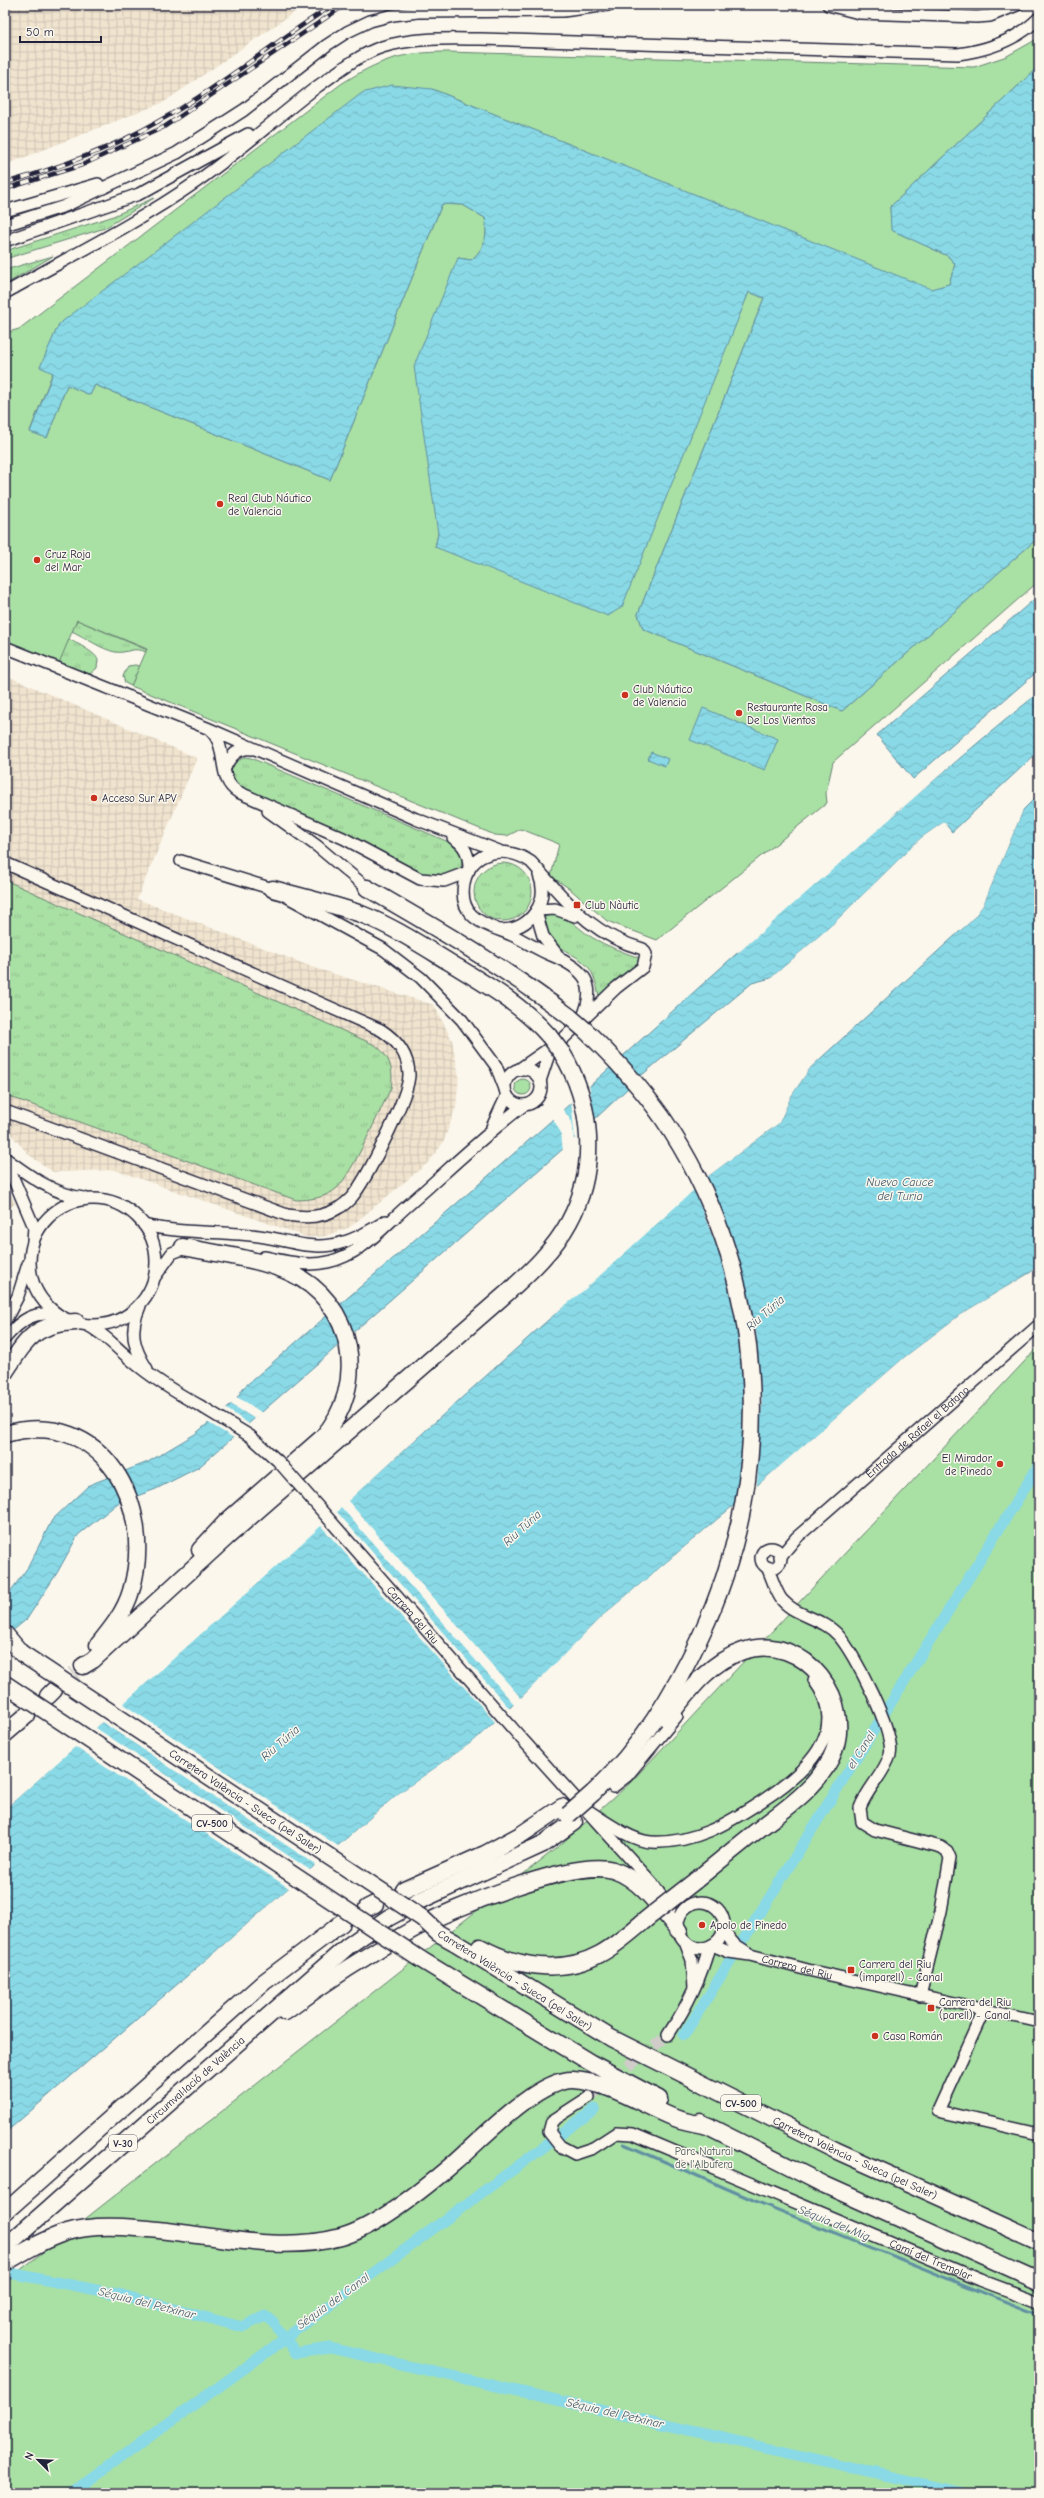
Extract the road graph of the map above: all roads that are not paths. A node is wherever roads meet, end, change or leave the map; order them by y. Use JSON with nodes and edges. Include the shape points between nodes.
{"nodes":[{"id":1,"x":608,"y":5,"type":"edge"},
{"id":2,"x":828,"y":5,"type":"edge"},
{"id":3,"x":1017,"y":5,"type":"edge"},
{"id":4,"x":1039,"y":18,"type":"edge"},
{"id":5,"x":270,"y":122,"type":"junction"},
{"id":6,"x":135,"y":173,"type":"junction"},
{"id":7,"x":5,"y":211,"type":"edge"},
{"id":8,"x":5,"y":225,"type":"edge"},
{"id":9,"x":5,"y":241,"type":"edge"},
{"id":10,"x":5,"y":293,"type":"edge"},
{"id":11,"x":5,"y":647,"type":"edge"},
{"id":12,"x":207,"y":728,"type":"junction"},
{"id":13,"x":256,"y":750,"type":"junction"},
{"id":14,"x":225,"y":768,"type":"junction"},
{"id":15,"x":248,"y":797,"type":"junction"},
{"id":16,"x":416,"y":819,"type":"junction"},
{"id":17,"x":500,"y":851,"type":"junction"},
{"id":18,"x":181,"y":861,"type":"dead end"},
{"id":19,"x":5,"y":863,"type":"edge"},
{"id":20,"x":468,"y":871,"type":"junction"},
{"id":21,"x":538,"y":871,"type":"junction"},
{"id":22,"x":273,"y":888,"type":"junction"},
{"id":23,"x":367,"y":888,"type":"joint"},
{"id":24,"x":537,"y":911,"type":"junction"},
{"id":25,"x":584,"y":920,"type":"junction"},
{"id":26,"x":498,"y":930,"type":"junction"},
{"id":27,"x":561,"y":959,"type":"junction"},
{"id":28,"x":579,"y":1022,"type":"junction"},
{"id":29,"x":554,"y":1045,"type":"junction"},
{"id":30,"x":518,"y":1070,"type":"junction"},
{"id":31,"x":540,"y":1081,"type":"junction"},
{"id":32,"x":506,"y":1092,"type":"junction"},
{"id":33,"x":524,"y":1105,"type":"junction"},
{"id":34,"x":5,"y":1111,"type":"edge"},
{"id":35,"x":486,"y":1137,"type":"junction"},
{"id":36,"x":5,"y":1158,"type":"edge"},
{"id":37,"x":89,"y":1199,"type":"junction"},
{"id":38,"x":400,"y":1212,"type":"junction"},
{"id":39,"x":144,"y":1225,"type":"junction"},
{"id":40,"x":183,"y":1247,"type":"junction"},
{"id":41,"x":32,"y":1250,"type":"junction"},
{"id":42,"x":154,"y":1278,"type":"junction"},
{"id":43,"x":142,"y":1301,"type":"junction"},
{"id":44,"x":5,"y":1321,"type":"edge"},
{"id":45,"x":76,"y":1322,"type":"junction"},
{"id":46,"x":1039,"y":1325,"type":"edge"},
{"id":47,"x":5,"y":1338,"type":"edge"},
{"id":48,"x":5,"y":1372,"type":"edge"},
{"id":49,"x":150,"y":1373,"type":"junction"},
{"id":50,"x":5,"y":1434,"type":"edge"},
{"id":51,"x":134,"y":1624,"type":"junction"},
{"id":52,"x":5,"y":1634,"type":"edge"},
{"id":53,"x":5,"y":1645,"type":"edge"},
{"id":54,"x":21,"y":1653,"type":"junction"},
{"id":55,"x":5,"y":1684,"type":"edge"},
{"id":56,"x":27,"y":1715,"type":"dead end"},
{"id":57,"x":5,"y":1734,"type":"edge"},
{"id":58,"x":613,"y":1787,"type":"junction"},
{"id":59,"x":592,"y":1793,"type":"junction"},
{"id":60,"x":571,"y":1812,"type":"junction"},
{"id":61,"x":653,"y":1884,"type":"junction"},
{"id":62,"x":404,"y":1890,"type":"dead end"},
{"id":63,"x":692,"y":1904,"type":"junction"},
{"id":64,"x":342,"y":1923,"type":"dead end"},
{"id":65,"x":681,"y":1931,"type":"junction"},
{"id":66,"x":723,"y":1931,"type":"junction"},
{"id":67,"x":459,"y":1940,"type":"junction"},
{"id":68,"x":710,"y":1946,"type":"junction"},
{"id":69,"x":731,"y":1948,"type":"junction"},
{"id":70,"x":694,"y":1987,"type":"junction"},
{"id":71,"x":920,"y":1996,"type":"junction"},
{"id":72,"x":984,"y":2010,"type":"junction"},
{"id":73,"x":1039,"y":2022,"type":"edge"},
{"id":74,"x":668,"y":2035,"type":"tunnel mouth"},
{"id":75,"x":241,"y":2039,"type":"junction"},
{"id":76,"x":589,"y":2097,"type":"tunnel mouth"},
{"id":77,"x":709,"y":2126,"type":"junction"},
{"id":78,"x":1039,"y":2134,"type":"edge"},
{"id":79,"x":5,"y":2212,"type":"edge"},
{"id":80,"x":1039,"y":2242,"type":"edge"},
{"id":81,"x":5,"y":2247,"type":"edge"},
{"id":82,"x":5,"y":2263,"type":"edge"},
{"id":83,"x":1039,"y":2281,"type":"edge"},
{"id":84,"x":1039,"y":2302,"type":"edge"}],
"edges":[{"from":1,"to":6,"type":"street","via":[[563,11],[418,12],[370,21],[327,45],[213,130],[177,153]]},
{"from":2,"to":3,"type":"street","via":[[859,13],[977,17],[996,14]]},
{"from":4,"to":5,"type":"street","via":[[1005,42],[982,50],[958,54],[487,39],[406,42],[382,47],[351,62]]},
{"from":5,"to":9,"type":"street","via":[[139,194]]},
{"from":5,"to":10,"type":"street","via":[[224,161],[170,200]]},
{"from":6,"to":7,"type":"street"},
{"from":6,"to":8,"type":"street","via":[[65,206]]},
{"from":11,"to":12,"type":"street"},
{"from":12,"to":13,"type":"street"},
{"from":12,"to":14,"type":"street","via":[[218,741]]},
{"from":13,"to":14,"type":"street","via":[[248,748],[237,752],[228,760]]},
{"from":13,"to":16,"type":"street"},
{"from":14,"to":15,"type":"street","via":[[227,781],[233,789]]},
{"from":15,"to":20,"type":"street","via":[[343,838],[420,879],[444,882]]},
{"from":15,"to":23,"type":"street","via":[[290,825]]},
{"from":16,"to":17,"type":"street"},
{"from":16,"to":20,"type":"street","via":[[460,841],[466,850]]},
{"from":17,"to":20,"type":"street","via":[[481,858]]},
{"from":17,"to":21,"type":"street","via":[[520,855]]},
{"from":18,"to":22,"type":"street"},
{"from":19,"to":34,"type":"street","via":[[381,1030],[398,1044],[404,1054],[409,1076],[404,1098],[358,1188],[340,1207],[320,1216],[309,1217],[287,1215]]},
{"from":20,"to":26,"type":"street","via":[[463,888],[467,908],[480,923]]},
{"from":21,"to":24,"type":"street","via":[[543,888]]},
{"from":21,"to":25,"type":"street"},
{"from":22,"to":29,"type":"highway","via":[[343,908],[380,923],[422,946],[512,1002],[538,1023]]},
{"from":22,"to":32,"type":"street","via":[[365,937],[421,978],[450,1006],[477,1038],[496,1066]]},
{"from":23,"to":28,"type":"highway","via":[[460,940]]},
{"from":24,"to":25,"type":"street","via":[[548,908],[563,910]]},
{"from":24,"to":26,"type":"street","via":[[531,919],[516,928]]},
{"from":24,"to":27,"type":"street","via":[[543,936]]},
{"from":25,"to":28,"type":"street","via":[[611,938],[643,949],[647,957],[643,968],[616,988]]},
{"from":26,"to":27,"type":"street"},
{"from":27,"to":28,"type":"street","via":[[577,968],[588,984],[590,998]]},
{"from":28,"to":29,"type":"street"},
{"from":28,"to":59,"type":"highway","via":[[645,1095],[677,1141],[704,1192],[729,1254],[738,1288],[750,1356],[753,1416],[752,1452],[744,1508],[725,1580],[696,1647]]},
{"from":29,"to":30,"type":"street"},
{"from":29,"to":31,"type":"street"},
{"from":29,"to":51,"type":"highway","via":[[579,1086],[587,1121],[588,1148],[583,1187],[569,1222],[557,1241],[527,1275],[233,1532]]},
{"from":30,"to":31,"type":"street","via":[[529,1070]]},
{"from":30,"to":32,"type":"street","via":[[510,1075]]},
{"from":31,"to":33,"type":"street","via":[[539,1095]]},
{"from":32,"to":33,"type":"street","via":[[514,1102]]},
{"from":32,"to":35,"type":"street","via":[[499,1117]]},
{"from":33,"to":35,"type":"street"},
{"from":35,"to":38,"type":"street"},
{"from":36,"to":37,"type":"street","via":[[49,1187]]},
{"from":36,"to":41,"type":"street","via":[[34,1227]]},
{"from":37,"to":39,"type":"street","via":[[114,1202],[125,1207]]},
{"from":37,"to":41,"type":"street","via":[[75,1201],[53,1214],[43,1223]]},
{"from":38,"to":39,"type":"street","via":[[353,1239],[314,1247],[261,1236],[163,1229]]},
{"from":38,"to":40,"type":"street","via":[[380,1233],[357,1251],[327,1262],[294,1263],[207,1244]]},
{"from":39,"to":42,"type":"street","via":[[154,1245]]},
{"from":40,"to":42,"type":"street","via":[[166,1259]]},
{"from":40,"to":51,"type":"highway","via":[[279,1268],[304,1281],[326,1300],[341,1324],[349,1356],[349,1385],[340,1412],[322,1438],[226,1522]]},
{"from":41,"to":44,"type":"street","via":[[23,1281]]},
{"from":41,"to":45,"type":"street","via":[[33,1279],[38,1291],[54,1311]]},
{"from":42,"to":43,"type":"street"},
{"from":43,"to":45,"type":"street","via":[[123,1317],[111,1322]]},
{"from":43,"to":49,"type":"street","name":"Carrera del Riu","via":[[133,1325],[133,1341]]},
{"from":45,"to":47,"type":"street","name":"Carrera del Riu","via":[[46,1313],[32,1315],[23,1320]]},
{"from":45,"to":48,"type":"highway","via":[[54,1324],[38,1330]]},
{"from":45,"to":49,"type":"street","name":"Carrera del Riu","via":[[97,1330]]},
{"from":46,"to":71,"type":"street","name":"Entrada de Rafael el Batano","via":[[775,1559],[776,1588],[782,1600],[794,1610],[821,1622],[837,1634],[853,1654],[888,1733],[890,1755],[864,1798],[860,1808],[862,1822],[875,1830],[941,1847],[947,1851],[950,1858],[941,1910]]},
{"from":49,"to":60,"type":"street","name":"Carrera del Riu","bridge":true,"via":[[177,1393],[250,1436],[278,1460],[521,1738]]},
{"from":50,"to":51,"type":"highway","via":[[37,1429],[60,1432],[83,1442],[110,1464],[121,1479],[133,1510],[138,1556],[130,1593],[119,1616],[79,1669]]},
{"from":52,"to":54,"type":"highway"},
{"from":53,"to":54,"type":"highway","name":"Carretera València - Sueca (pel Saler)","number":"CV-500"},
{"from":54,"to":67,"type":"highway","name":"Carretera València - Sueca (pel Saler)","number":"CV-500","bridge":true,"via":[[422,1918],[438,1933]]},
{"from":55,"to":77,"type":"highway","number":"CV-500","bridge":true,"via":[[420,1959],[591,2063]]},
{"from":56,"to":57,"type":"highway"},
{"from":58,"to":59,"type":"highway"},
{"from":58,"to":60,"type":"street","via":[[627,1776],[704,1683],[718,1670],[737,1660],[756,1654],[783,1658],[805,1670],[820,1689],[827,1723],[823,1742],[812,1761],[781,1789],[708,1833],[680,1841],[649,1842]]},
{"from":58,"to":67,"type":"highway","bridge":true,"via":[[690,1690],[723,1660],[743,1651],[769,1648],[792,1654],[818,1672],[832,1693],[839,1717],[838,1738],[828,1764],[818,1778],[799,1798],[600,1954],[563,1966],[525,1965]]},
{"from":59,"to":60,"type":"highway"},
{"from":60,"to":61,"type":"street","name":"Carrera del Riu"},
{"from":60,"to":62,"type":"highway","via":[[486,1854]]},
{"from":60,"to":75,"type":"highway","name":"Circumval·lació de València","number":"V-30","via":[[543,1844],[388,1918],[348,1946]]},
{"from":61,"to":63,"type":"street","name":"Carrera del Riu"},
{"from":61,"to":65,"type":"street","name":"Carrera del Riu"},
{"from":63,"to":65,"type":"street","via":[[683,1911]]},
{"from":63,"to":66,"type":"street","via":[[707,1903],[714,1906],[722,1915]]},
{"from":64,"to":79,"type":"highway","number":"V-30","via":[[264,1982]]},
{"from":65,"to":68,"type":"street","via":[[697,1948]]},
{"from":65,"to":70,"type":"street","name":"Carrera del Riu","via":[[692,1960]]},
{"from":65,"to":75,"type":"highway","via":[[656,1902],[626,1876],[612,1870],[596,1868],[562,1872],[479,1901],[413,1929],[327,1983],[270,2024]]},
{"from":66,"to":68,"type":"street","via":[[719,1939]]},
{"from":66,"to":69,"type":"street"},
{"from":67,"to":80,"type":"highway","name":"Carretera València - Sueca (pel Saler)","number":"CV-500","via":[[611,2038],[835,2150]]},
{"from":68,"to":69,"type":"street","name":"Carrera del Riu"},
{"from":68,"to":70,"type":"street","via":[[700,1978]]},
{"from":69,"to":71,"type":"street","name":"Carrera del Riu","via":[[808,1970]]},
{"from":70,"to":74,"type":"street","via":[[682,2014]]},
{"from":71,"to":72,"type":"street","name":"Carrera del Riu"},
{"from":72,"to":73,"type":"street","name":"Carrera del Riu"},
{"from":72,"to":78,"type":"street","via":[[938,2111]]},
{"from":75,"to":81,"type":"highway","name":"Circumval·lació de València","number":"V-30"},
{"from":76,"to":84,"type":"street","name":"Camí del Tremolar","via":[[552,2121],[549,2132],[560,2146],[575,2154],[593,2148],[616,2134],[633,2134],[980,2280]]},
{"from":77,"to":82,"type":"highway","via":[[676,2119],[638,2100],[593,2084],[566,2080],[534,2095],[509,2113],[407,2200],[368,2226],[343,2237],[318,2242],[243,2241],[111,2226],[69,2231],[31,2246]]},
{"from":77,"to":83,"type":"highway","number":"CV-500","via":[[825,2185]]}]}
